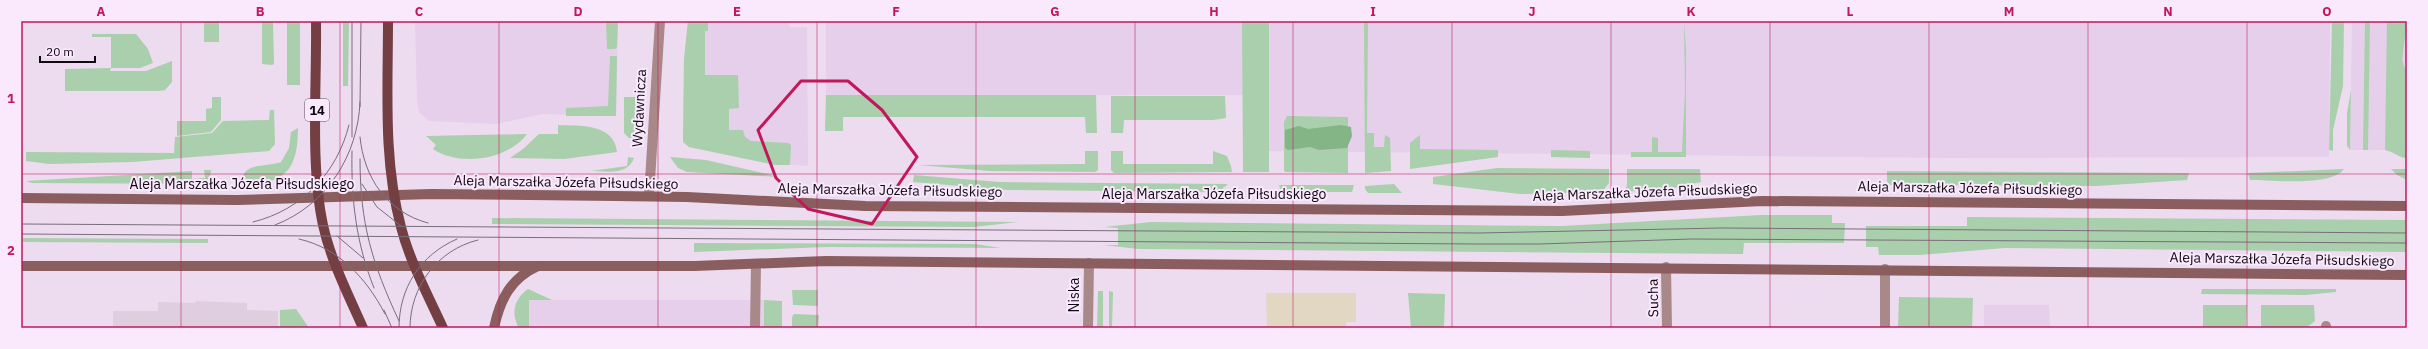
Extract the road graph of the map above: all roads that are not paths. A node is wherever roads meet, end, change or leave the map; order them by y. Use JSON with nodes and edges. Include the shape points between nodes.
{"nodes":[{"id":1,"x":316,"y":21,"type":"edge"},
{"id":2,"x":388,"y":21,"type":"edge"},
{"id":3,"x":660,"y":21,"type":"edge"},
{"id":4,"x":394,"y":196,"type":"junction"},
{"id":5,"x":648,"y":196,"type":"junction"},
{"id":6,"x":21,"y":198,"type":"edge"},
{"id":7,"x":320,"y":199,"type":"junction"},
{"id":8,"x":2407,"y":206,"type":"edge"},
{"id":9,"x":1089,"y":263,"type":"junction"},
{"id":10,"x":756,"y":264,"type":"junction"},
{"id":11,"x":414,"y":265,"type":"junction"},
{"id":12,"x":540,"y":265,"type":"junction"},
{"id":13,"x":21,"y":266,"type":"edge"},
{"id":14,"x":336,"y":267,"type":"junction"},
{"id":15,"x":1666,"y":267,"type":"junction"},
{"id":16,"x":1885,"y":269,"type":"junction"},
{"id":17,"x":2407,"y":275,"type":"edge"},
{"id":18,"x":363,"y":328,"type":"edge"},
{"id":19,"x":443,"y":328,"type":"edge"},
{"id":20,"x":494,"y":328,"type":"edge"},
{"id":21,"x":755,"y":328,"type":"edge"},
{"id":22,"x":1088,"y":328,"type":"edge"},
{"id":23,"x":1667,"y":328,"type":"edge"},
{"id":24,"x":1885,"y":328,"type":"edge"}],
"edges":[{"from":1,"to":7,"type":"main road","number":"14"},
{"from":2,"to":4,"type":"main road","via":[[388,129]]},
{"from":3,"to":5,"type":"street","name":"Wydawnicza"},
{"from":4,"to":5,"type":"main road","name":"Aleja Marszałka Józefa Piłsudskiego"},
{"from":4,"to":7,"type":"main road","name":"Aleja Marszałka Józefa Piłsudskiego"},
{"from":4,"to":11,"type":"main road"},
{"from":5,"to":8,"type":"main road","name":"Aleja Marszałka Józefa Piłsudskiego","via":[[865,206],[1562,212],[1762,201]]},
{"from":6,"to":7,"type":"main road","name":"Aleja Marszałka Józefa Piłsudskiego"},
{"from":7,"to":14,"type":"main road","number":"14","via":[[326,236]]},
{"from":9,"to":10,"type":"main road","name":"Aleja Marszałka Józefa Piłsudskiego","via":[[826,261]]},
{"from":9,"to":15,"type":"main road","name":"Aleja Marszałka Józefa Piłsudskiego"},
{"from":9,"to":22,"type":"street","name":"Niska"},
{"from":10,"to":12,"type":"main road","name":"Aleja Marszałka Józefa Piłsudskiego"},
{"from":10,"to":21,"type":"street"},
{"from":11,"to":12,"type":"main road","name":"Aleja Marszałka Józefa Piłsudskiego"},
{"from":11,"to":14,"type":"main road","name":"Aleja Marszałka Józefa Piłsudskiego"},
{"from":11,"to":19,"type":"main road"},
{"from":12,"to":20,"type":"main road","via":[[512,284],[501,302]]},
{"from":13,"to":14,"type":"main road","name":"Aleja Marszałka Józefa Piłsudskiego"},
{"from":14,"to":18,"type":"main road","number":"14"},
{"from":15,"to":16,"type":"main road","name":"Aleja Marszałka Józefa Piłsudskiego"},
{"from":15,"to":23,"type":"street","name":"Sucha"},
{"from":16,"to":17,"type":"main road","name":"Aleja Marszałka Józefa Piłsudskiego"},
{"from":16,"to":24,"type":"street"}]}
